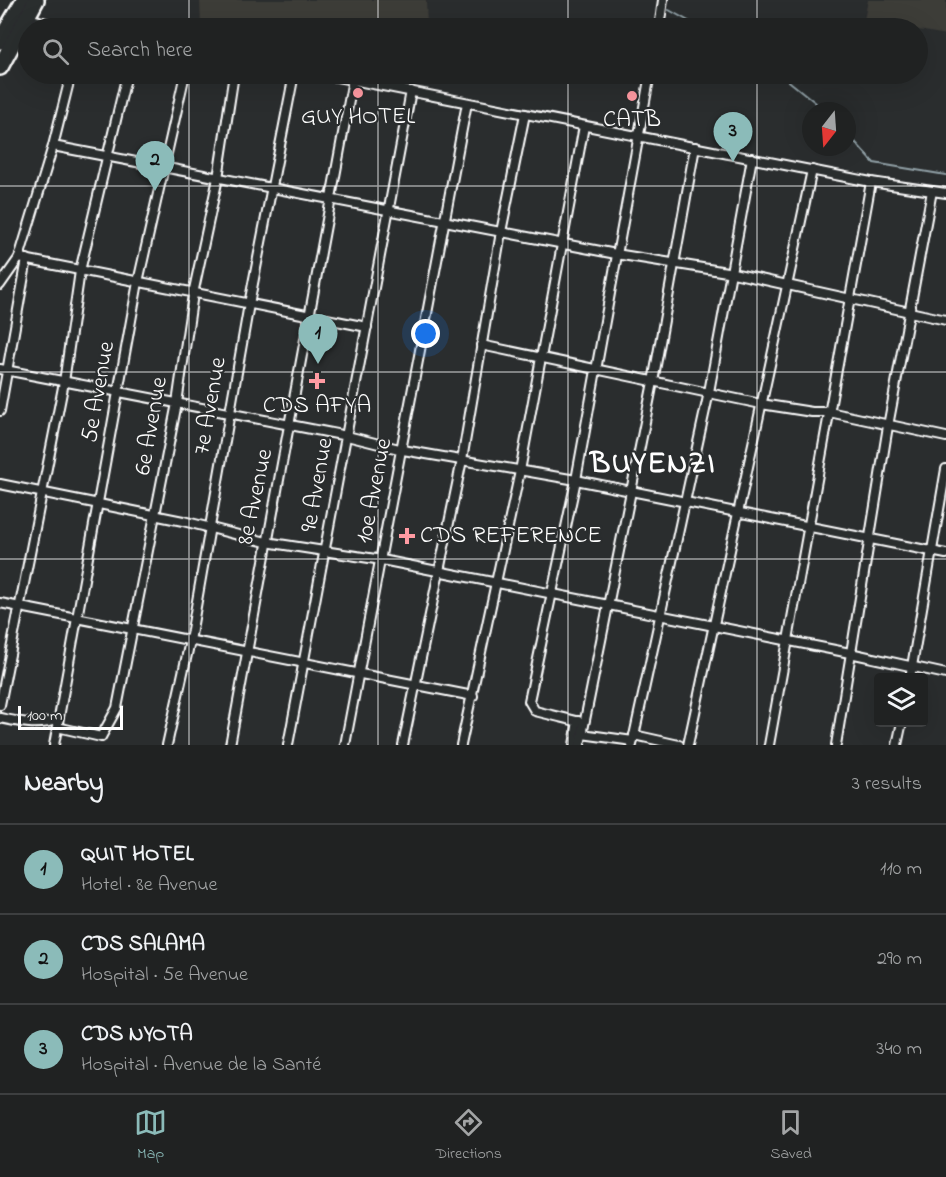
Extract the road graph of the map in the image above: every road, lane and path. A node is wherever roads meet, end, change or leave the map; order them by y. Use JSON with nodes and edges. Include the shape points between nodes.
{"nodes":[{"id":1,"x":36,"y":0,"type":"edge"},
{"id":2,"x":663,"y":0,"type":"edge"},
{"id":3,"x":22,"y":11,"type":"edge"},
{"id":4,"x":39,"y":18,"type":"edge"},
{"id":5,"x":660,"y":18,"type":"edge"},
{"id":6,"x":18,"y":21,"type":"edge"},
{"id":7,"x":0,"y":41,"type":"edge"},
{"id":8,"x":0,"y":67,"type":"edge"},
{"id":9,"x":68,"y":84,"type":"edge"},
{"id":10,"x":125,"y":84,"type":"edge"},
{"id":11,"x":183,"y":84,"type":"edge"},
{"id":12,"x":232,"y":84,"type":"edge"},
{"id":13,"x":292,"y":84,"type":"edge"},
{"id":14,"x":352,"y":84,"type":"edge"},
{"id":15,"x":377,"y":84,"type":"edge"},
{"id":16,"x":648,"y":84,"type":"edge"},
{"id":17,"x":411,"y":91,"type":"junction"},
{"id":18,"x":467,"y":103,"type":"junction"},
{"id":19,"x":525,"y":114,"type":"junction"},
{"id":20,"x":584,"y":126,"type":"junction"},
{"id":21,"x":637,"y":136,"type":"junction"},
{"id":22,"x":53,"y":146,"type":"junction"},
{"id":23,"x":695,"y":147,"type":"junction"},
{"id":24,"x":109,"y":157,"type":"junction"},
{"id":25,"x":752,"y":158,"type":"junction"},
{"id":26,"x":166,"y":166,"type":"junction"},
{"id":27,"x":812,"y":170,"type":"junction"},
{"id":28,"x":218,"y":178,"type":"junction"},
{"id":29,"x":871,"y":182,"type":"junction"},
{"id":30,"x":272,"y":188,"type":"junction"},
{"id":31,"x":932,"y":191,"type":"junction"},
{"id":32,"x":946,"y":193,"type":"edge"},
{"id":33,"x":330,"y":199,"type":"junction"},
{"id":34,"x":387,"y":210,"type":"junction"},
{"id":35,"x":444,"y":221,"type":"junction"},
{"id":36,"x":501,"y":232,"type":"junction"},
{"id":37,"x":561,"y":242,"type":"junction"},
{"id":38,"x":616,"y":254,"type":"junction"},
{"id":39,"x":23,"y":258,"type":"junction"},
{"id":40,"x":674,"y":263,"type":"junction"},
{"id":41,"x":80,"y":271,"type":"junction"},
{"id":42,"x":733,"y":273,"type":"junction"},
{"id":43,"x":138,"y":282,"type":"junction"},
{"id":44,"x":0,"y":285,"type":"edge"},
{"id":45,"x":787,"y":285,"type":"junction"},
{"id":46,"x":193,"y":294,"type":"junction"},
{"id":47,"x":850,"y":298,"type":"junction"},
{"id":48,"x":249,"y":304,"type":"junction"},
{"id":49,"x":911,"y":313,"type":"junction"},
{"id":50,"x":309,"y":316,"type":"junction"},
{"id":51,"x":946,"y":320,"type":"edge"},
{"id":52,"x":367,"y":327,"type":"junction"},
{"id":53,"x":481,"y":345,"type":"junction"},
{"id":54,"x":541,"y":357,"type":"junction"},
{"id":55,"x":595,"y":368,"type":"junction"},
{"id":56,"x":4,"y":370,"type":"edge"},
{"id":57,"x":63,"y":382,"type":"junction"},
{"id":58,"x":653,"y":382,"type":"junction"},
{"id":59,"x":119,"y":392,"type":"junction"},
{"id":60,"x":709,"y":392,"type":"junction"},
{"id":61,"x":177,"y":403,"type":"junction"},
{"id":62,"x":761,"y":404,"type":"junction"},
{"id":63,"x":0,"y":411,"type":"edge"},
{"id":64,"x":829,"y":412,"type":"junction"},
{"id":65,"x":231,"y":414,"type":"junction"},
{"id":66,"x":291,"y":425,"type":"junction"},
{"id":67,"x":888,"y":426,"type":"junction"},
{"id":68,"x":346,"y":436,"type":"junction"},
{"id":69,"x":946,"y":437,"type":"edge"},
{"id":70,"x":403,"y":450,"type":"junction"},
{"id":71,"x":462,"y":460,"type":"junction"},
{"id":72,"x":946,"y":469,"type":"edge"},
{"id":73,"x":520,"y":471,"type":"junction"},
{"id":74,"x":576,"y":480,"type":"junction"},
{"id":75,"x":0,"y":484,"type":"edge"},
{"id":76,"x":630,"y":490,"type":"junction"},
{"id":77,"x":42,"y":493,"type":"junction"},
{"id":78,"x":686,"y":502,"type":"junction"},
{"id":79,"x":98,"y":506,"type":"junction"},
{"id":80,"x":739,"y":512,"type":"junction"},
{"id":81,"x":156,"y":515,"type":"junction"},
{"id":82,"x":808,"y":526,"type":"junction"},
{"id":83,"x":208,"y":527,"type":"junction"},
{"id":84,"x":870,"y":539,"type":"junction"},
{"id":85,"x":266,"y":542,"type":"junction"},
{"id":86,"x":326,"y":551,"type":"junction"},
{"id":87,"x":932,"y":551,"type":"junction"},
{"id":88,"x":946,"y":554,"type":"edge"},
{"id":89,"x":382,"y":560,"type":"junction"},
{"id":90,"x":439,"y":572,"type":"junction"},
{"id":91,"x":495,"y":583,"type":"junction"},
{"id":92,"x":553,"y":594,"type":"junction"},
{"id":93,"x":0,"y":603,"type":"edge"},
{"id":94,"x":609,"y":605,"type":"junction"},
{"id":95,"x":21,"y":607,"type":"junction"},
{"id":96,"x":660,"y":615,"type":"junction"},
{"id":97,"x":78,"y":616,"type":"junction"},
{"id":98,"x":714,"y":626,"type":"junction"},
{"id":99,"x":134,"y":629,"type":"junction"},
{"id":100,"x":787,"y":640,"type":"junction"},
{"id":101,"x":190,"y":641,"type":"junction"},
{"id":102,"x":246,"y":652,"type":"junction"},
{"id":103,"x":850,"y":652,"type":"junction"},
{"id":104,"x":304,"y":663,"type":"junction"},
{"id":105,"x":912,"y":666,"type":"junction"},
{"id":106,"x":911,"y":673,"type":"edge"},
{"id":107,"x":358,"y":674,"type":"junction"},
{"id":108,"x":946,"y":674,"type":"edge"},
{"id":109,"x":415,"y":684,"type":"junction"},
{"id":110,"x":473,"y":696,"type":"junction"},
{"id":111,"x":0,"y":705,"type":"edge"},
{"id":112,"x":0,"y":718,"type":"edge"},
{"id":113,"x":581,"y":722,"type":"junction"},
{"id":114,"x":57,"y":723,"type":"junction"},
{"id":115,"x":901,"y":727,"type":"edge"},
{"id":116,"x":582,"y":734,"type":"junction"},
{"id":117,"x":633,"y":740,"type":"edge"},
{"id":118,"x":54,"y":745,"type":"edge"},
{"id":119,"x":167,"y":745,"type":"edge"},
{"id":120,"x":230,"y":745,"type":"edge"},
{"id":121,"x":288,"y":745,"type":"edge"},
{"id":122,"x":345,"y":745,"type":"edge"},
{"id":123,"x":403,"y":745,"type":"edge"},
{"id":124,"x":461,"y":745,"type":"edge"},
{"id":125,"x":574,"y":745,"type":"edge"},
{"id":126,"x":580,"y":745,"type":"edge"},
{"id":127,"x":679,"y":745,"type":"edge"},
{"id":128,"x":688,"y":745,"type":"edge"},
{"id":129,"x":769,"y":745,"type":"edge"},
{"id":130,"x":836,"y":745,"type":"edge"},
{"id":131,"x":897,"y":745,"type":"edge"}],
"edges":[{"from":1,"to":3,"type":"highway"},
{"from":2,"to":5,"type":"street"},
{"from":3,"to":4,"type":"street"},
{"from":3,"to":7,"type":"highway"},
{"from":6,"to":8,"type":"highway"},
{"from":9,"to":22,"type":"street"},
{"from":10,"to":24,"type":"street"},
{"from":11,"to":26,"type":"street","name":"5e Avenue"},
{"from":12,"to":28,"type":"street","name":"6e Avenue"},
{"from":13,"to":30,"type":"street","name":"7e Avenue"},
{"from":14,"to":33,"type":"street","name":"8e Avenue"},
{"from":15,"to":17,"type":"street"},
{"from":16,"to":21,"type":"street"},
{"from":17,"to":18,"type":"street"},
{"from":17,"to":34,"type":"street","name":"9e Avenue"},
{"from":18,"to":19,"type":"street"},
{"from":18,"to":35,"type":"street","name":"10e Avenue"},
{"from":19,"to":20,"type":"street"},
{"from":19,"to":36,"type":"street"},
{"from":20,"to":21,"type":"street"},
{"from":20,"to":37,"type":"street"},
{"from":21,"to":23,"type":"street"},
{"from":21,"to":38,"type":"street"},
{"from":22,"to":24,"type":"street"},
{"from":22,"to":39,"type":"street"},
{"from":23,"to":25,"type":"street"},
{"from":23,"to":40,"type":"street"},
{"from":24,"to":26,"type":"street"},
{"from":24,"to":41,"type":"street"},
{"from":25,"to":27,"type":"street"},
{"from":25,"to":42,"type":"street"},
{"from":26,"to":28,"type":"street"},
{"from":26,"to":43,"type":"street","name":"5e Avenue"},
{"from":27,"to":29,"type":"street"},
{"from":27,"to":45,"type":"street"},
{"from":28,"to":30,"type":"street"},
{"from":28,"to":46,"type":"street","name":"6e Avenue"},
{"from":29,"to":31,"type":"street"},
{"from":29,"to":47,"type":"street"},
{"from":30,"to":33,"type":"street"},
{"from":30,"to":48,"type":"street","name":"7e Avenue"},
{"from":31,"to":32,"type":"street"},
{"from":31,"to":49,"type":"street"},
{"from":33,"to":34,"type":"street"},
{"from":33,"to":50,"type":"street","name":"8e Avenue"},
{"from":34,"to":35,"type":"street"},
{"from":34,"to":52,"type":"street","name":"9e Avenue"},
{"from":35,"to":36,"type":"street"},
{"from":35,"to":70,"type":"street","name":"10e Avenue"},
{"from":36,"to":37,"type":"street"},
{"from":36,"to":53,"type":"street"},
{"from":37,"to":38,"type":"street"},
{"from":37,"to":54,"type":"street"},
{"from":38,"to":40,"type":"street"},
{"from":38,"to":55,"type":"street"},
{"from":39,"to":41,"type":"street"},
{"from":39,"to":44,"type":"street"},
{"from":39,"to":56,"type":"street"},
{"from":40,"to":42,"type":"street"},
{"from":40,"to":58,"type":"street"},
{"from":41,"to":43,"type":"street"},
{"from":41,"to":57,"type":"street"},
{"from":42,"to":45,"type":"street"},
{"from":42,"to":60,"type":"street"},
{"from":43,"to":46,"type":"street"},
{"from":43,"to":59,"type":"street","name":"5e Avenue"},
{"from":45,"to":47,"type":"street"},
{"from":45,"to":62,"type":"street"},
{"from":46,"to":48,"type":"street"},
{"from":46,"to":61,"type":"street","name":"6e Avenue"},
{"from":47,"to":49,"type":"street"},
{"from":47,"to":64,"type":"street"},
{"from":48,"to":50,"type":"street"},
{"from":48,"to":65,"type":"street","name":"7e Avenue"},
{"from":49,"to":51,"type":"street"},
{"from":49,"to":67,"type":"street"},
{"from":50,"to":52,"type":"street"},
{"from":50,"to":66,"type":"street","name":"8e Avenue"},
{"from":52,"to":68,"type":"street","name":"9e Avenue"},
{"from":53,"to":54,"type":"street"},
{"from":53,"to":71,"type":"street"},
{"from":54,"to":55,"type":"street"},
{"from":54,"to":73,"type":"street"},
{"from":55,"to":58,"type":"street"},
{"from":55,"to":74,"type":"street"},
{"from":56,"to":57,"type":"street"},
{"from":56,"to":63,"type":"street"},
{"from":57,"to":59,"type":"street"},
{"from":57,"to":77,"type":"street"},
{"from":58,"to":60,"type":"street"},
{"from":58,"to":76,"type":"street"},
{"from":59,"to":61,"type":"street"},
{"from":59,"to":79,"type":"street","name":"5e Avenue"},
{"from":60,"to":62,"type":"street"},
{"from":60,"to":78,"type":"street"},
{"from":61,"to":65,"type":"street"},
{"from":61,"to":81,"type":"street","name":"6e Avenue"},
{"from":62,"to":64,"type":"street"},
{"from":62,"to":80,"type":"street"},
{"from":64,"to":67,"type":"street"},
{"from":64,"to":82,"type":"street"},
{"from":65,"to":66,"type":"street"},
{"from":65,"to":83,"type":"street","name":"7e Avenue"},
{"from":66,"to":68,"type":"street"},
{"from":66,"to":85,"type":"street","name":"8e Avenue"},
{"from":67,"to":69,"type":"street"},
{"from":67,"to":84,"type":"street"},
{"from":68,"to":70,"type":"street"},
{"from":68,"to":86,"type":"street","name":"9e Avenue"},
{"from":70,"to":71,"type":"street"},
{"from":70,"to":89,"type":"street","name":"10e Avenue"},
{"from":71,"to":73,"type":"street"},
{"from":71,"to":90,"type":"street"},
{"from":72,"to":87,"type":"street"},
{"from":73,"to":74,"type":"street"},
{"from":73,"to":91,"type":"street"},
{"from":74,"to":76,"type":"street"},
{"from":74,"to":92,"type":"street"},
{"from":75,"to":77,"type":"street"},
{"from":76,"to":78,"type":"street"},
{"from":76,"to":94,"type":"street"},
{"from":77,"to":79,"type":"street"},
{"from":77,"to":95,"type":"street"},
{"from":78,"to":80,"type":"street"},
{"from":78,"to":96,"type":"street"},
{"from":79,"to":81,"type":"street"},
{"from":79,"to":97,"type":"street","name":"5e Avenue"},
{"from":80,"to":82,"type":"street"},
{"from":80,"to":98,"type":"street"},
{"from":81,"to":83,"type":"street"},
{"from":81,"to":99,"type":"street","name":"6e Avenue"},
{"from":82,"to":84,"type":"street"},
{"from":82,"to":100,"type":"street"},
{"from":83,"to":85,"type":"street"},
{"from":83,"to":101,"type":"street","name":"7e Avenue"},
{"from":84,"to":87,"type":"street"},
{"from":84,"to":103,"type":"street"},
{"from":85,"to":86,"type":"street"},
{"from":85,"to":102,"type":"street","name":"8e Avenue"},
{"from":86,"to":89,"type":"street"},
{"from":86,"to":104,"type":"street","name":"9e Avenue"},
{"from":87,"to":88,"type":"street"},
{"from":87,"to":105,"type":"street"},
{"from":89,"to":90,"type":"street"},
{"from":89,"to":107,"type":"street","name":"10e Avenue"},
{"from":90,"to":91,"type":"street"},
{"from":90,"to":109,"type":"street"},
{"from":91,"to":92,"type":"street"},
{"from":91,"to":110,"type":"street"},
{"from":92,"to":94,"type":"street"},
{"from":92,"to":113,"type":"street","via":[[529,700],[536,711]]},
{"from":93,"to":95,"type":"street"},
{"from":94,"to":96,"type":"street"},
{"from":94,"to":113,"type":"street"},
{"from":95,"to":97,"type":"street"},
{"from":95,"to":111,"type":"street"},
{"from":96,"to":98,"type":"street"},
{"from":96,"to":117,"type":"street"},
{"from":97,"to":99,"type":"street"},
{"from":97,"to":114,"type":"street","name":"5e Avenue"},
{"from":98,"to":100,"type":"street"},
{"from":98,"to":128,"type":"street"},
{"from":99,"to":101,"type":"street"},
{"from":99,"to":114,"type":"street","name":"6e Avenue","via":[[117,708],[103,735]]},
{"from":100,"to":103,"type":"street"},
{"from":100,"to":129,"type":"street"},
{"from":101,"to":102,"type":"street"},
{"from":101,"to":119,"type":"street","name":"7e Avenue"},
{"from":102,"to":104,"type":"street"},
{"from":102,"to":120,"type":"street","name":"8e Avenue"},
{"from":103,"to":105,"type":"street"},
{"from":103,"to":130,"type":"street"},
{"from":104,"to":107,"type":"street"},
{"from":104,"to":121,"type":"street","name":"9e Avenue"},
{"from":105,"to":106,"type":"street"},
{"from":105,"to":108,"type":"street"},
{"from":107,"to":109,"type":"street"},
{"from":107,"to":122,"type":"street","name":"10e Avenue"},
{"from":109,"to":110,"type":"street"},
{"from":109,"to":123,"type":"street"},
{"from":110,"to":124,"type":"street"},
{"from":112,"to":114,"type":"street"},
{"from":113,"to":116,"type":"street"},
{"from":113,"to":125,"type":"street"},
{"from":114,"to":118,"type":"street","name":"5e Avenue"},
{"from":115,"to":131,"type":"street"},
{"from":116,"to":117,"type":"street"},
{"from":116,"to":126,"type":"street"},
{"from":117,"to":127,"type":"street"}]}
